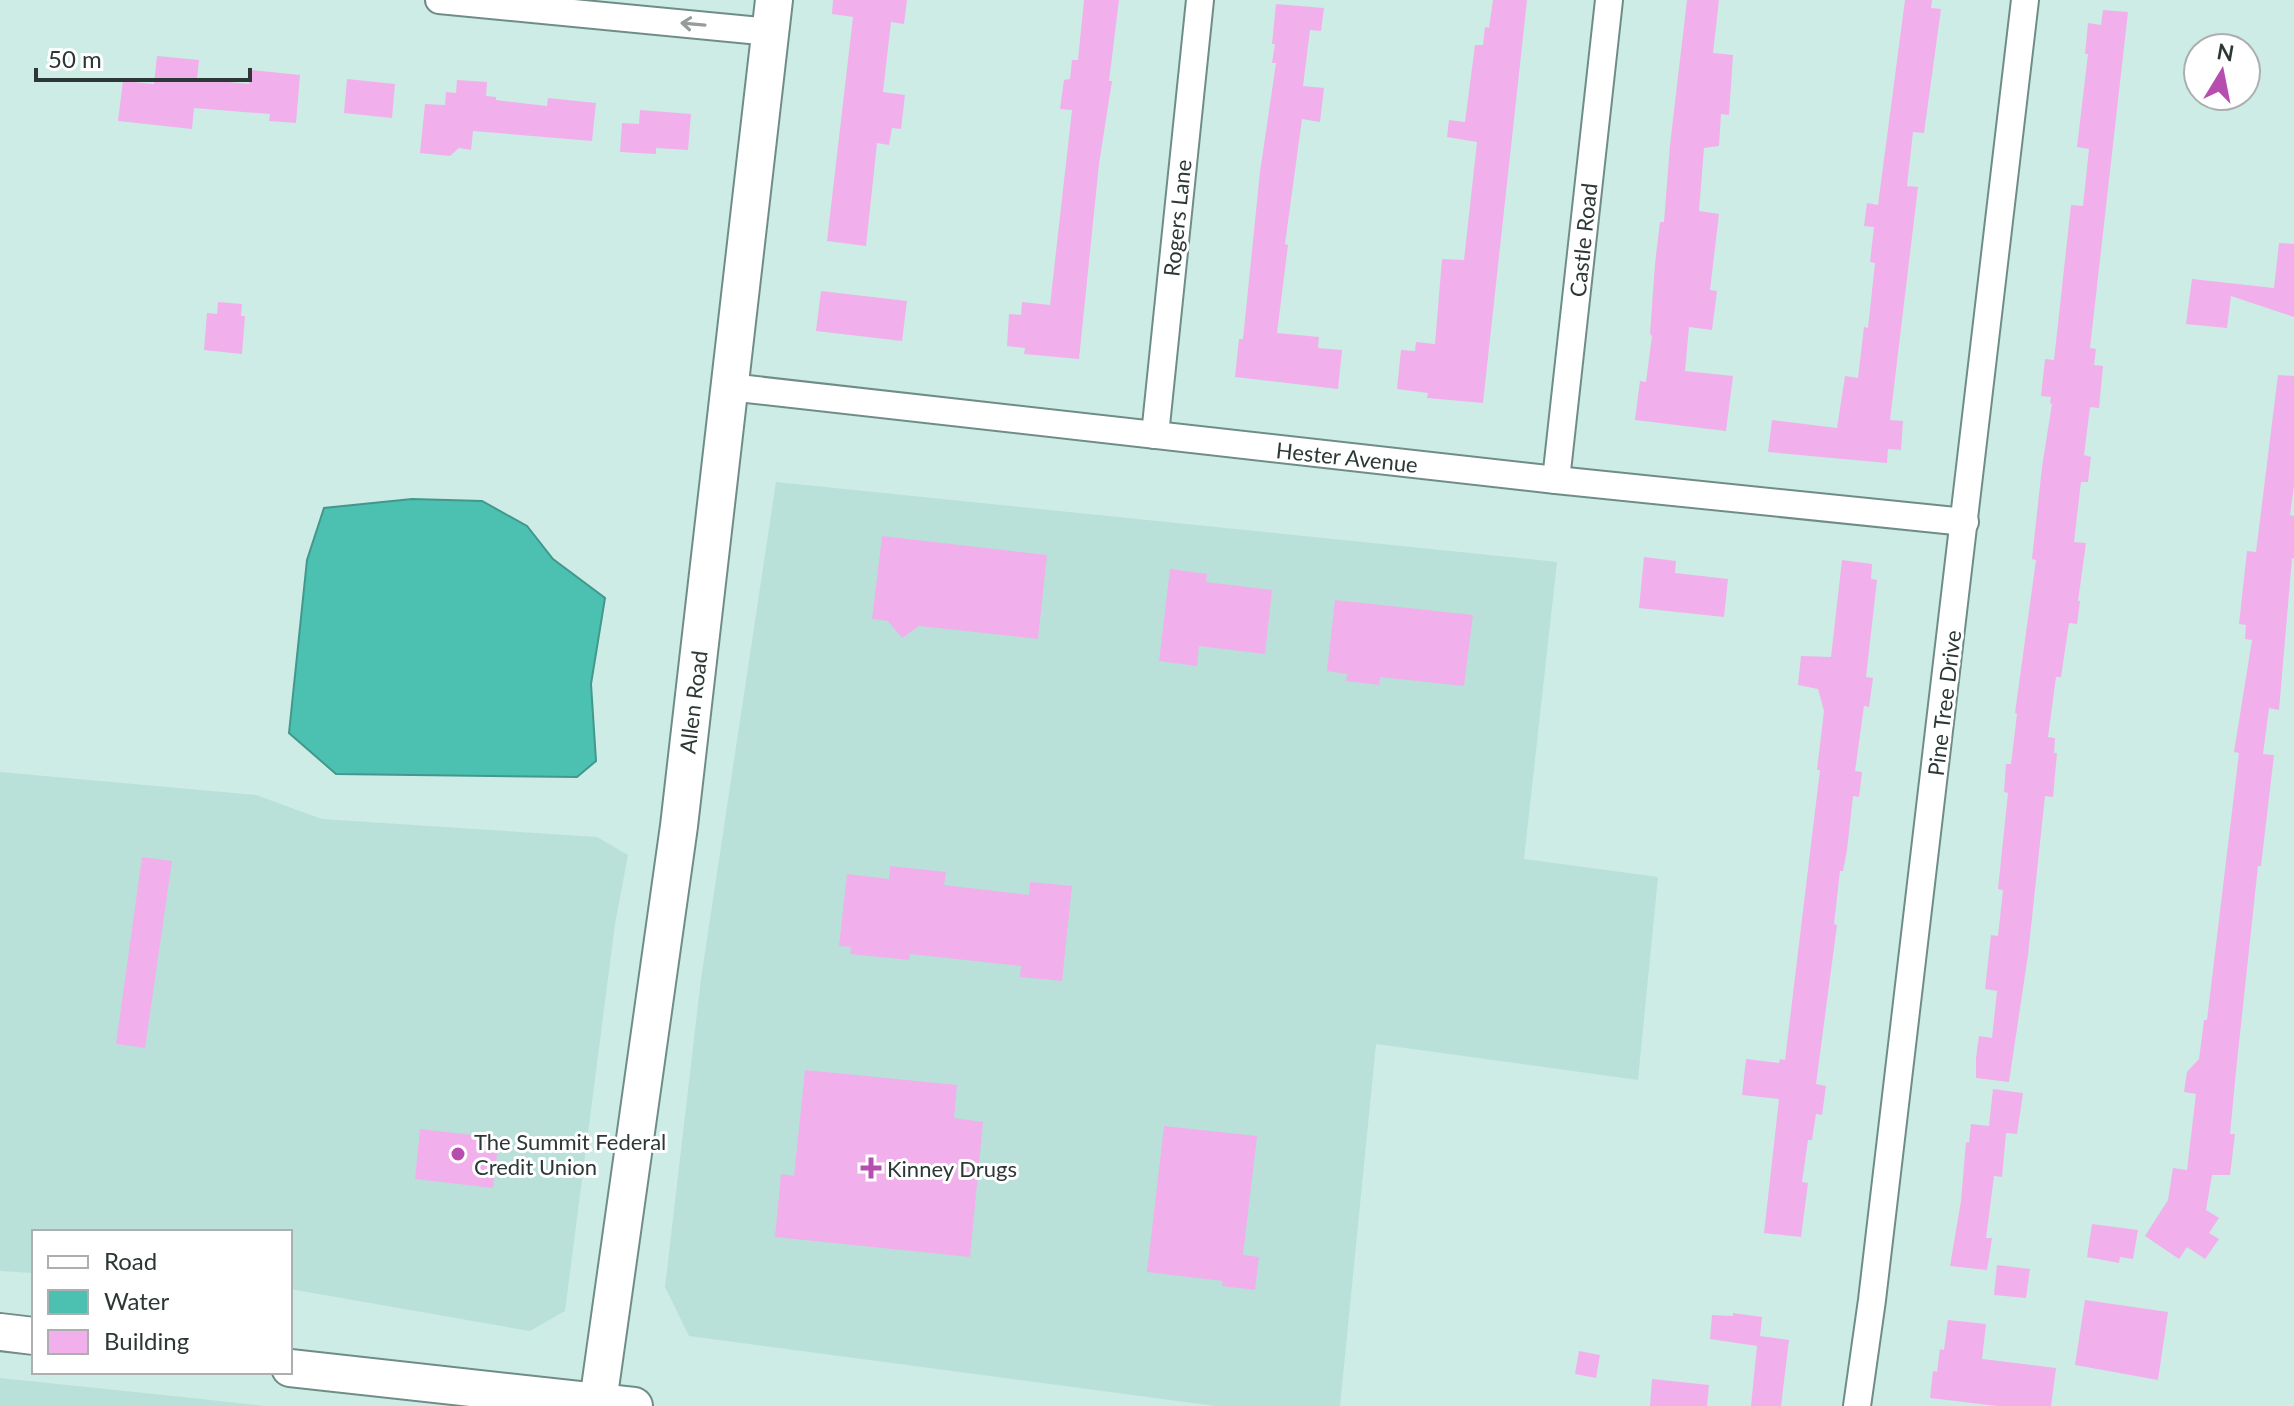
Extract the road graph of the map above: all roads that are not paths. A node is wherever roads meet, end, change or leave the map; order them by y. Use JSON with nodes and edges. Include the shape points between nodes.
{"nodes":[{"id":1,"x":439,"y":0,"type":"edge"},
{"id":2,"x":1200,"y":0,"type":"edge"},
{"id":3,"x":1609,"y":0,"type":"edge"},
{"id":4,"x":2025,"y":0,"type":"edge"},
{"id":5,"x":772,"y":16,"type":"edge"},
{"id":6,"x":729,"y":387,"type":"junction"},
{"id":7,"x":1155,"y":435,"type":"junction"},
{"id":8,"x":1556,"y":480,"type":"junction"},
{"id":9,"x":1965,"y":522,"type":"junction"},
{"id":10,"x":0,"y":1332,"type":"edge"},
{"id":11,"x":32,"y":1336,"type":"edge"},
{"id":12,"x":292,"y":1368,"type":"edge"},
{"id":13,"x":598,"y":1402,"type":"junction"},
{"id":14,"x":634,"y":1406,"type":"edge"},
{"id":15,"x":1857,"y":1406,"type":"edge"}],
"edges":[{"from":5,"to":1,"type":"street","one_way":true},
{"from":2,"to":7,"type":"street","name":"Rogers Lane"},
{"from":3,"to":8,"type":"street","name":"Castle Road"},
{"from":4,"to":9,"type":"street","name":"Pine Tree Drive"},
{"from":5,"to":6,"type":"street","name":"Allen Road"},
{"from":6,"to":7,"type":"street","name":"Hester Avenue"},
{"from":6,"to":13,"type":"street","name":"Allen Road","via":[[679,826]]},
{"from":7,"to":8,"type":"street","name":"Hester Avenue"},
{"from":8,"to":9,"type":"street","name":"Hester Avenue"},
{"from":9,"to":15,"type":"street","name":"Pine Tree Drive"},
{"from":10,"to":11,"type":"street"},
{"from":12,"to":13,"type":"street"},
{"from":13,"to":14,"type":"street"}]}
